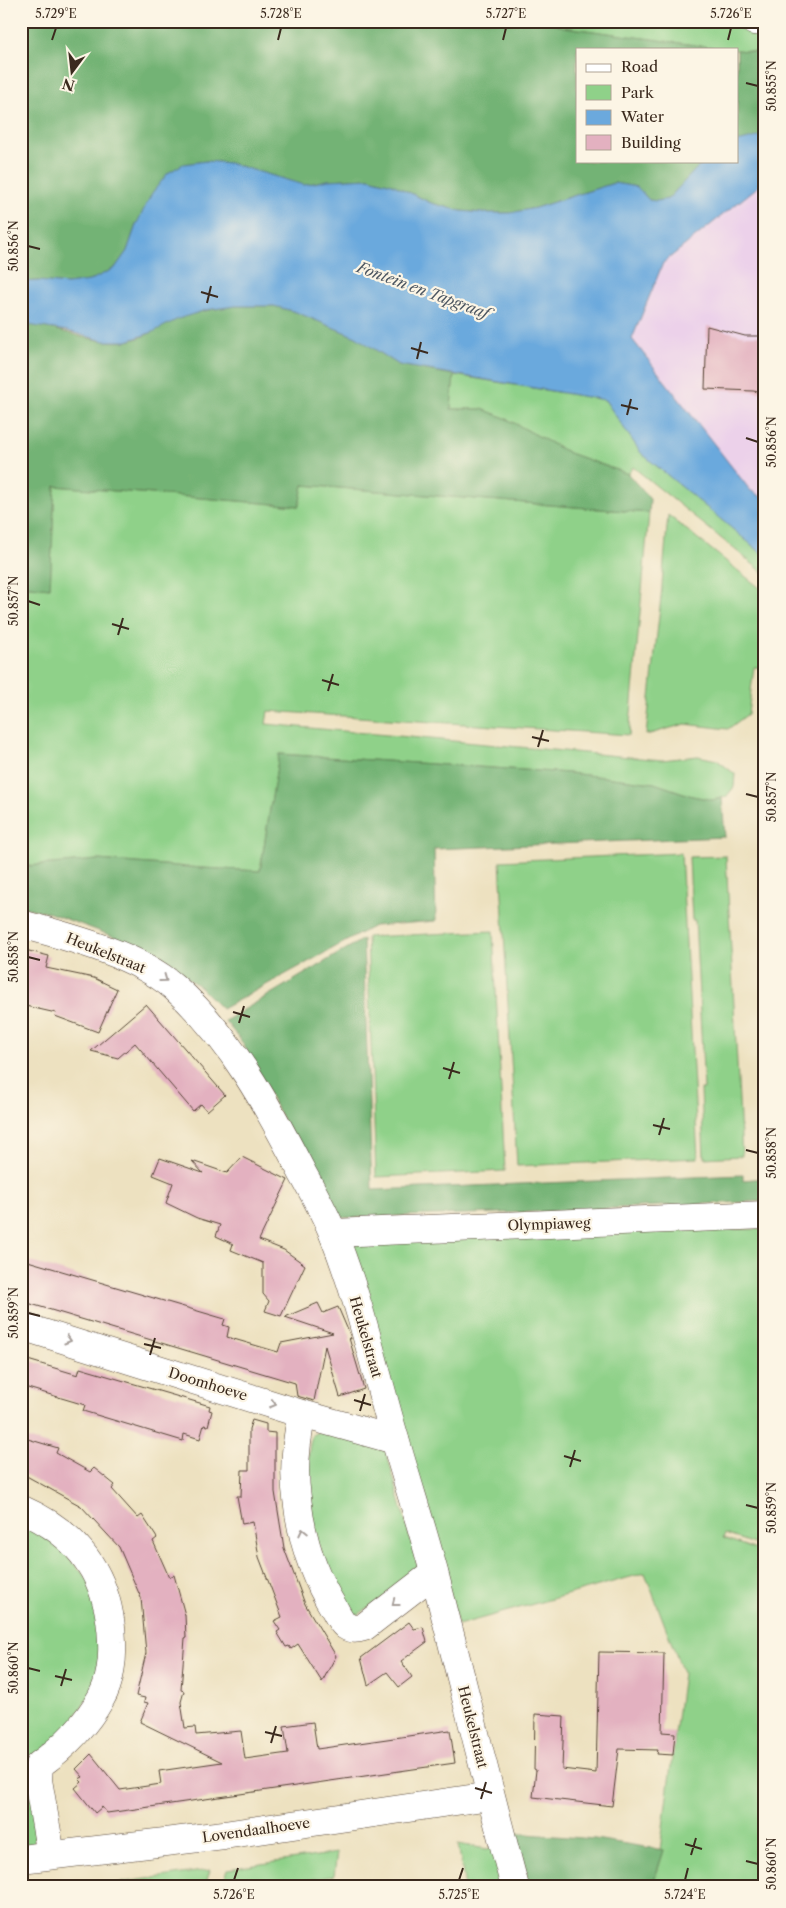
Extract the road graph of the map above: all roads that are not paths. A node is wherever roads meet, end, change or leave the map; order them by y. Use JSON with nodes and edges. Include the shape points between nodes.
{"nodes":[{"id":1,"x":754,"y":21,"type":"edge"},
{"id":2,"x":765,"y":22,"type":"edge"},
{"id":3,"x":21,"y":924,"type":"edge"},
{"id":4,"x":765,"y":1215,"type":"edge"},
{"id":5,"x":333,"y":1233,"type":"junction"},
{"id":6,"x":21,"y":1326,"type":"edge"},
{"id":7,"x":302,"y":1414,"type":"junction"},
{"id":8,"x":395,"y":1440,"type":"junction"},
{"id":9,"x":21,"y":1509,"type":"edge"},
{"id":10,"x":434,"y":1573,"type":"junction"},
{"id":11,"x":490,"y":1796,"type":"junction"},
{"id":12,"x":51,"y":1855,"type":"junction"},
{"id":13,"x":21,"y":1859,"type":"edge"},
{"id":14,"x":515,"y":1887,"type":"edge"}],
"edges":[{"from":1,"to":2,"type":"street"},
{"from":3,"to":5,"type":"street","name":"Heukelstraat","one_way":true,"via":[[102,948],[156,974],[173,986],[215,1030],[258,1091]]},
{"from":4,"to":5,"type":"street","name":"Olympiaweg"},
{"from":5,"to":8,"type":"street","name":"Heukelstraat","via":[[352,1285]]},
{"from":6,"to":7,"type":"street","name":"Doomhoeve","one_way":true},
{"from":7,"to":8,"type":"street","name":"Doomhoeve"},
{"from":10,"to":7,"type":"street","one_way":true,"via":[[364,1627],[352,1629],[345,1625],[329,1602],[315,1571],[299,1512],[296,1449]]},
{"from":8,"to":10,"type":"street","name":"Heukelstraat"},
{"from":9,"to":12,"type":"street","via":[[57,1528],[84,1555],[106,1596],[112,1626],[113,1651],[102,1698],[75,1736],[39,1765],[38,1780]]},
{"from":10,"to":11,"type":"street","name":"Heukelstraat"},
{"from":11,"to":12,"type":"street","name":"Lovendaalhoeve","via":[[224,1835]]},
{"from":11,"to":14,"type":"street","name":"Heukelstraat"},
{"from":12,"to":13,"type":"street","name":"Lovendaalhoeve"}]}
